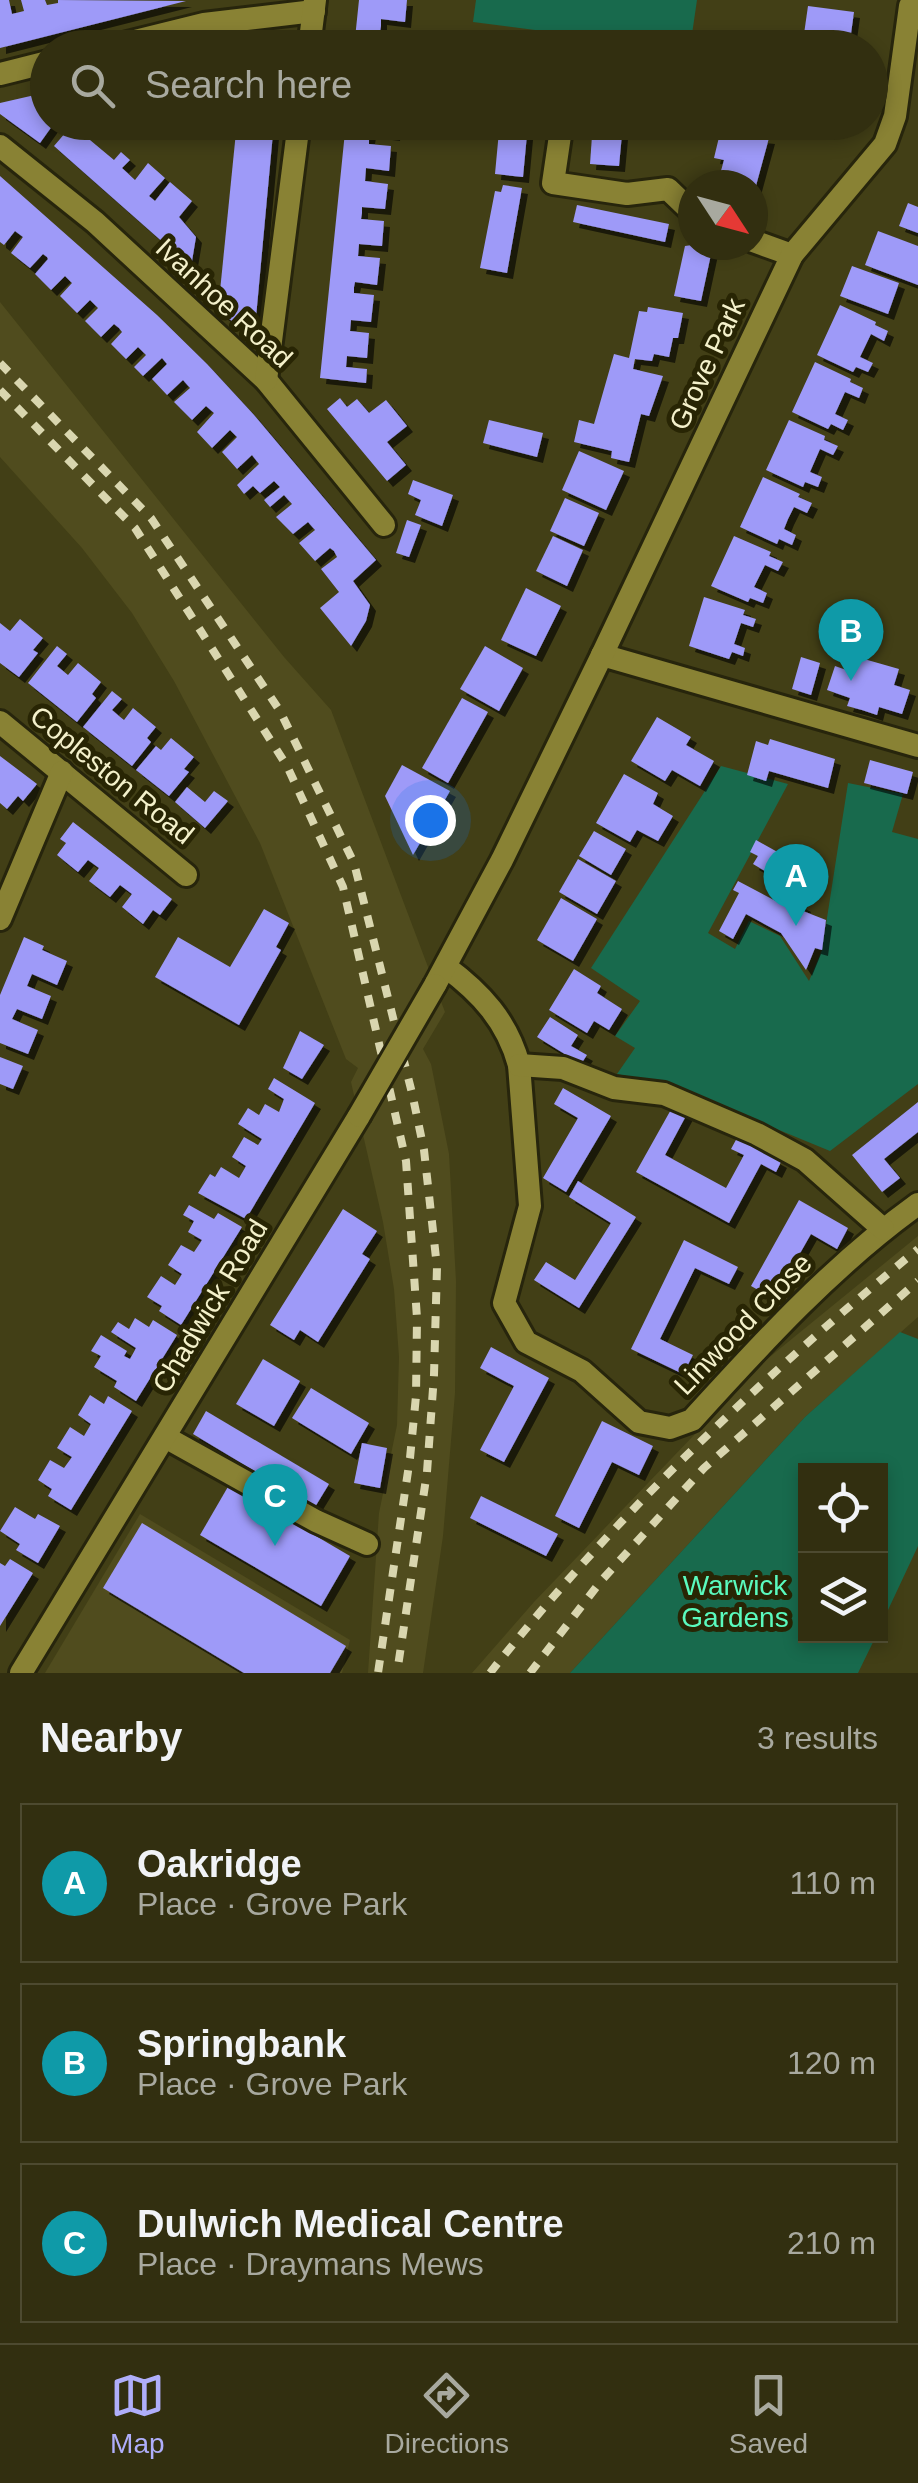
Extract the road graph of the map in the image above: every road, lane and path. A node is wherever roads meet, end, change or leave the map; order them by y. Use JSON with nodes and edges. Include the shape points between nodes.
{"nodes":[{"id":1,"x":915,"y":0,"type":"edge"},
{"id":2,"x":314,"y":6,"type":"edge"},
{"id":3,"x":180,"y":30,"type":"edge"},
{"id":4,"x":30,"y":66,"type":"edge"},
{"id":5,"x":0,"y":74,"type":"edge"},
{"id":6,"x":888,"y":136,"type":"edge"},
{"id":7,"x":297,"y":140,"type":"edge"},
{"id":8,"x":560,"y":140,"type":"edge"},
{"id":9,"x":886,"y":140,"type":"edge"},
{"id":10,"x":0,"y":146,"type":"edge"},
{"id":11,"x":678,"y":199,"type":"edge"},
{"id":12,"x":768,"y":246,"type":"edge"},
{"id":13,"x":792,"y":254,"type":"junction"},
{"id":14,"x":266,"y":380,"type":"junction"},
{"id":15,"x":384,"y":526,"type":"dead end"},
{"id":16,"x":602,"y":655,"type":"junction"},
{"id":17,"x":0,"y":722,"type":"edge"},
{"id":18,"x":918,"y":746,"type":"edge"},
{"id":19,"x":62,"y":772,"type":"junction"},
{"id":20,"x":186,"y":875,"type":"dead end"},
{"id":21,"x":0,"y":918,"type":"edge"},
{"id":22,"x":440,"y":976,"type":"junction"},
{"id":23,"x":519,"y":1064,"type":"junction"},
{"id":24,"x":918,"y":1204,"type":"edge"},
{"id":25,"x":883,"y":1229,"type":"junction"},
{"id":26,"x":165,"y":1437,"type":"junction"},
{"id":27,"x":366,"y":1544,"type":"dead end"},
{"id":28,"x":21,"y":1673,"type":"edge"}],
"edges":[{"from":1,"to":6,"type":"street","name":"Grove Park"},
{"from":2,"to":3,"type":"street"},
{"from":4,"to":5,"type":"street"},
{"from":7,"to":14,"type":"street"},
{"from":8,"to":11,"type":"street","via":[[554,184],[627,194],[668,189]]},
{"from":9,"to":13,"type":"street","name":"Grove Park"},
{"from":10,"to":14,"type":"street","name":"Ivanhoe Road","via":[[95,222]]},
{"from":12,"to":13,"type":"street"},
{"from":13,"to":16,"type":"street","name":"Grove Park"},
{"from":14,"to":15,"type":"street","name":"Ivanhoe Road"},
{"from":16,"to":18,"type":"street"},
{"from":16,"to":22,"type":"street","name":"Grove Park"},
{"from":17,"to":19,"type":"street","name":"Copleston Road"},
{"from":19,"to":20,"type":"street","name":"Copleston Road"},
{"from":19,"to":21,"type":"street"},
{"from":22,"to":23,"type":"street","name":"Linwood Close","via":[[484,998]]},
{"from":22,"to":26,"type":"street","name":"Chadwick Road","bridge":true},
{"from":23,"to":25,"type":"street","via":[[664,1094],[757,1134],[805,1160]]},
{"from":23,"to":25,"type":"street","name":"Linwood Close","via":[[530,1206],[504,1303],[526,1342],[582,1371],[639,1422],[670,1428],[692,1420]]},
{"from":24,"to":25,"type":"street","name":"Linwood Close"},
{"from":26,"to":27,"type":"street"},
{"from":26,"to":28,"type":"street","name":"Chadwick Road"}]}
